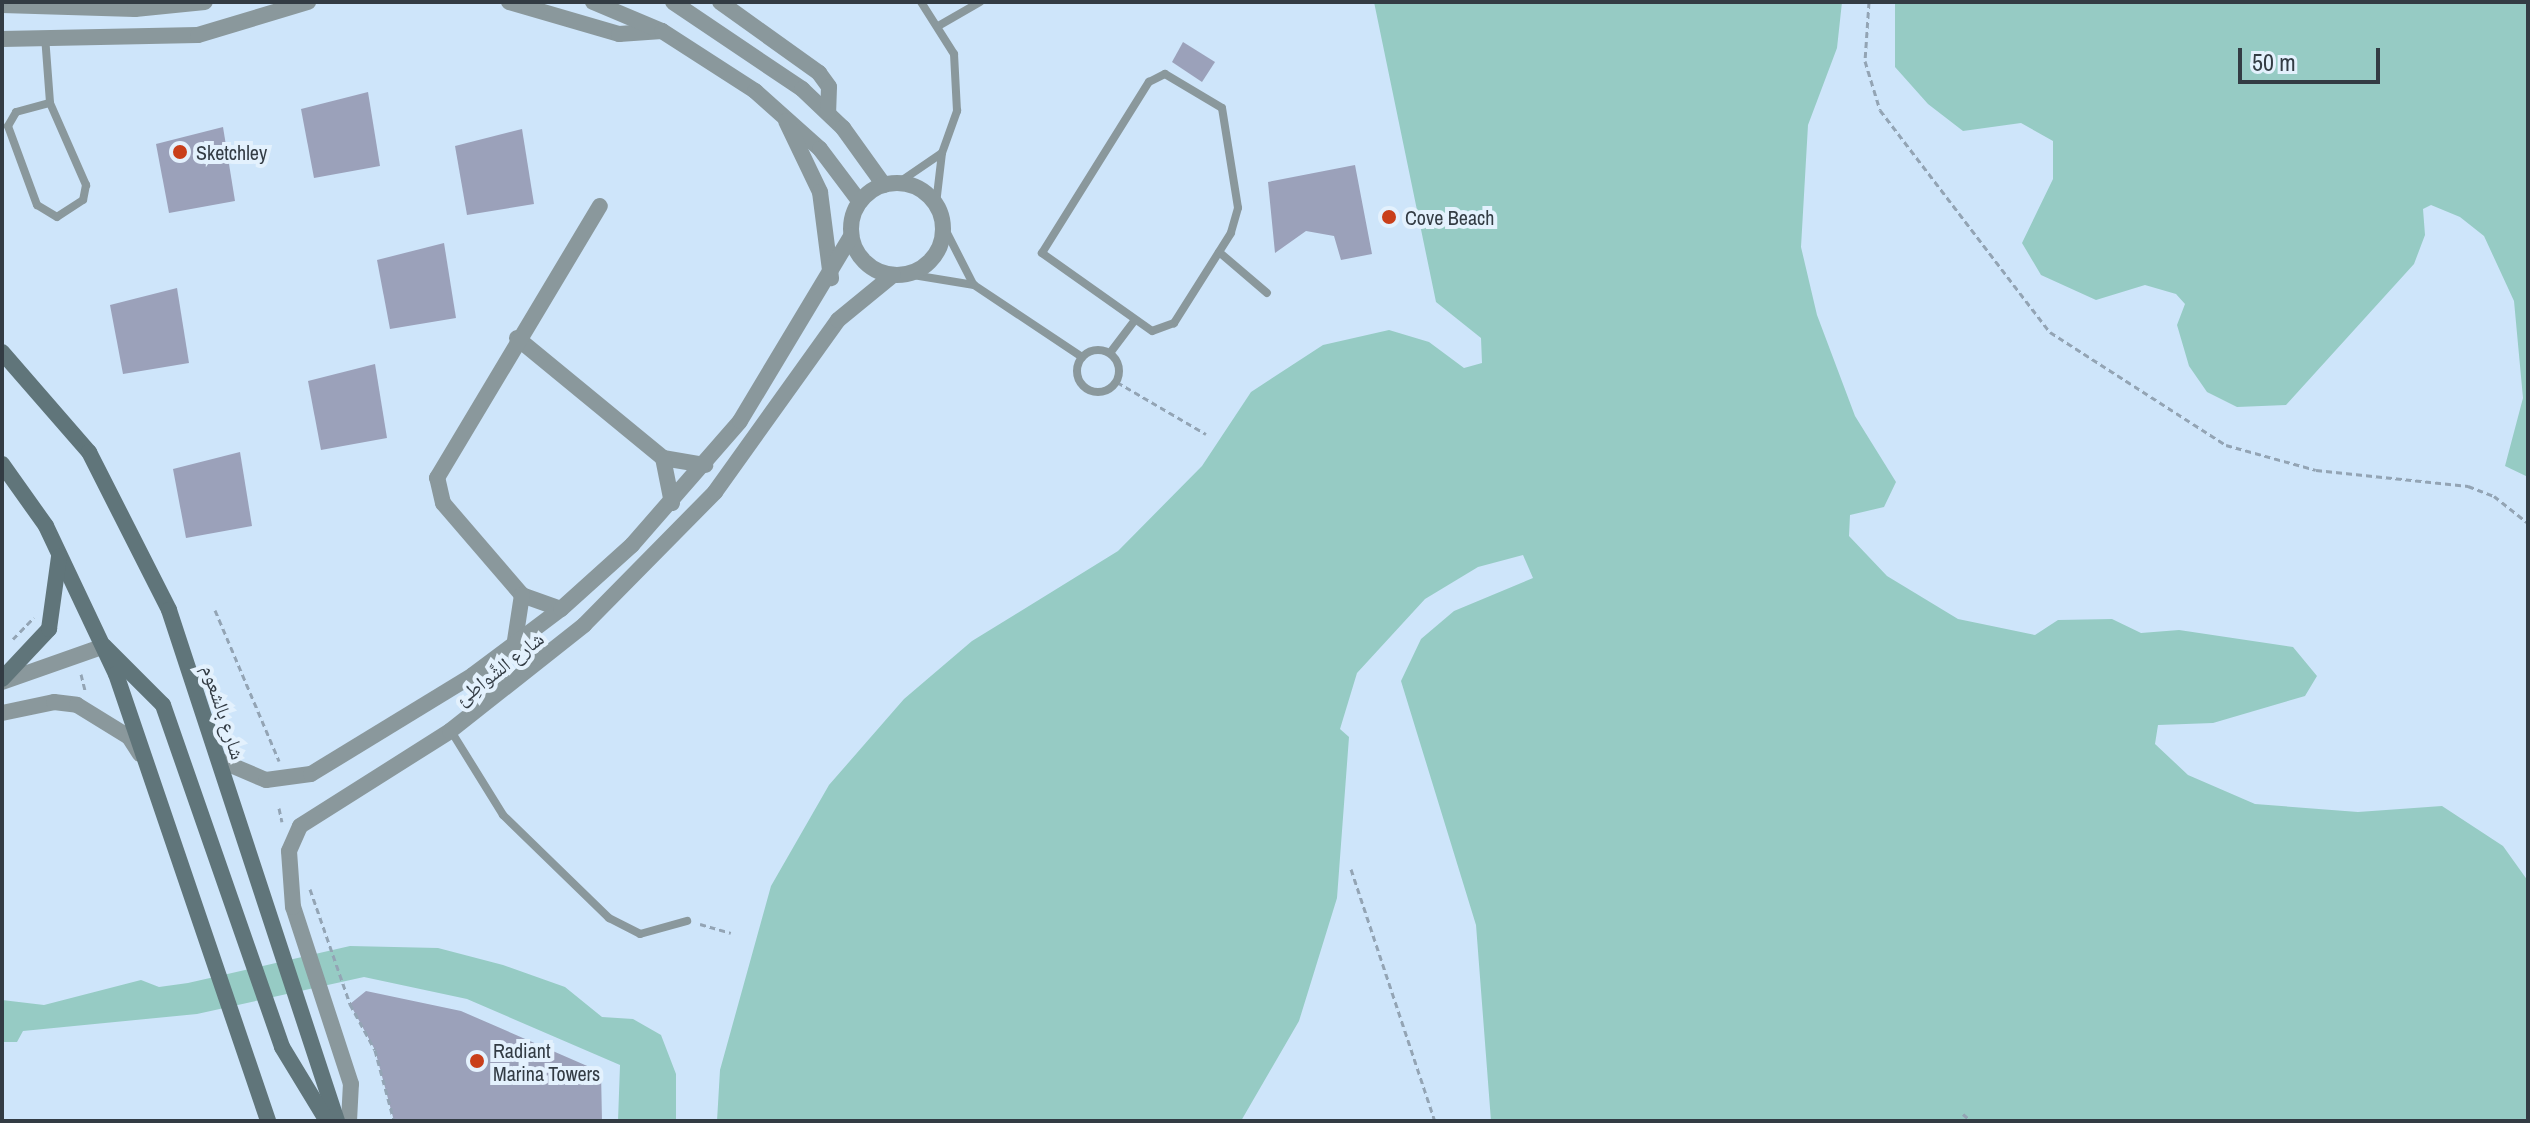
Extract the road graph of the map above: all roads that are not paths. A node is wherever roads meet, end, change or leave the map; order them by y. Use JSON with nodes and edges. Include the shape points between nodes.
{"nodes":[{"id":1,"x":205,"y":2,"type":"edge"},
{"id":2,"x":308,"y":2,"type":"edge"},
{"id":3,"x":509,"y":2,"type":"edge"},
{"id":4,"x":593,"y":2,"type":"edge"},
{"id":5,"x":673,"y":2,"type":"edge"},
{"id":6,"x":720,"y":2,"type":"edge"},
{"id":7,"x":921,"y":2,"type":"edge"},
{"id":8,"x":980,"y":2,"type":"edge"},
{"id":9,"x":2,"y":3,"type":"edge"},
{"id":10,"x":940,"y":25,"type":"junction"},
{"id":11,"x":662,"y":31,"type":"junction"},
{"id":12,"x":45,"y":35,"type":"junction"},
{"id":13,"x":2,"y":39,"type":"edge"},
{"id":14,"x":50,"y":103,"type":"junction"},
{"id":15,"x":828,"y":112,"type":"junction"},
{"id":16,"x":782,"y":113,"type":"junction"},
{"id":17,"x":942,"y":153,"type":"junction"},
{"id":18,"x":891,"y":184,"type":"junction"},
{"id":19,"x":860,"y":202,"type":"junction"},
{"id":20,"x":936,"y":204,"type":"junction"},
{"id":21,"x":600,"y":206,"type":"dead end"},
{"id":22,"x":943,"y":225,"type":"junction"},
{"id":23,"x":851,"y":236,"type":"junction"},
{"id":24,"x":1219,"y":252,"type":"junction"},
{"id":25,"x":900,"y":275,"type":"junction"},
{"id":26,"x":831,"y":279,"type":"junction"},
{"id":27,"x":974,"y":285,"type":"junction"},
{"id":28,"x":1267,"y":293,"type":"dead end"},
{"id":29,"x":1134,"y":321,"type":"junction"},
{"id":30,"x":517,"y":338,"type":"junction"},
{"id":31,"x":2,"y":352,"type":"edge"},
{"id":32,"x":1110,"y":353,"type":"junction"},
{"id":33,"x":1082,"y":357,"type":"junction"},
{"id":34,"x":663,"y":458,"type":"junction"},
{"id":35,"x":2,"y":464,"type":"edge"},
{"id":36,"x":705,"y":465,"type":"junction"},
{"id":37,"x":672,"y":503,"type":"junction"},
{"id":38,"x":46,"y":526,"type":"junction"},
{"id":39,"x":522,"y":595,"type":"junction"},
{"id":40,"x":561,"y":609,"type":"junction"},
{"id":41,"x":104,"y":646,"type":"junction"},
{"id":42,"x":514,"y":647,"type":"junction"},
{"id":43,"x":2,"y":681,"type":"edge"},
{"id":44,"x":2,"y":713,"type":"edge"},
{"id":45,"x":450,"y":731,"type":"junction"},
{"id":46,"x":219,"y":760,"type":"junction"},
{"id":47,"x":150,"y":768,"type":"junction"},
{"id":48,"x":687,"y":921,"type":"road end"},
{"id":49,"x":268,"y":1121,"type":"edge"},
{"id":50,"x":327,"y":1121,"type":"edge"},
{"id":51,"x":337,"y":1121,"type":"edge"},
{"id":52,"x":349,"y":1121,"type":"edge"}],
"edges":[{"from":1,"to":9,"type":"street","via":[[135,9]]},
{"from":2,"to":12,"type":"street","via":[[198,35]]},
{"from":3,"to":11,"type":"street","via":[[619,34]]},
{"from":4,"to":11,"type":"street"},
{"from":5,"to":15,"type":"street","via":[[744,45]]},
{"from":6,"to":15,"type":"street","via":[[819,73],[829,87]]},
{"from":7,"to":10,"type":"lane"},
{"from":8,"to":10,"type":"lane"},
{"from":10,"to":17,"type":"lane","via":[[958,82]]},
{"from":11,"to":16,"type":"street"},
{"from":12,"to":13,"type":"street"},
{"from":12,"to":14,"type":"lane"},
{"from":14,"to":14,"type":"lane","via":[[86,185],[83,200],[57,217],[37,205],[8,126],[16,112]]},
{"from":15,"to":18,"type":"street"},
{"from":16,"to":19,"type":"street"},
{"from":16,"to":26,"type":"street","via":[[820,192]]},
{"from":17,"to":18,"type":"lane"},
{"from":17,"to":20,"type":"lane"},
{"from":18,"to":19,"type":"street"},
{"from":18,"to":20,"type":"street"},
{"from":19,"to":23,"type":"street"},
{"from":20,"to":22,"type":"street"},
{"from":21,"to":30,"type":"street"},
{"from":22,"to":25,"type":"street","via":[[934,257]]},
{"from":22,"to":27,"type":"lane"},
{"from":23,"to":25,"type":"street","via":[[870,267]]},
{"from":23,"to":26,"type":"street","name":"شارع الشَّواطِئ"},
{"from":24,"to":28,"type":"lane"},
{"from":24,"to":29,"type":"lane","via":[[1168,328],[1152,331]]},
{"from":24,"to":29,"type":"lane","via":[[1238,208],[1225,114],[1176,78],[1159,75],[1042,253]]},
{"from":25,"to":27,"type":"lane"},
{"from":25,"to":45,"type":"street","name":"شارع الشَّواطِئ","via":[[838,320],[752,446],[676,535],[584,625]]},
{"from":26,"to":36,"type":"street","name":"شارع الشَّواطِئ"},
{"from":27,"to":33,"type":"lane"},
{"from":29,"to":32,"type":"lane"},
{"from":30,"to":34,"type":"street"},
{"from":30,"to":39,"type":"street","via":[[437,478],[443,503]]},
{"from":31,"to":46,"type":"main road","name":"شارع بالشعوم","via":[[89,452],[133,528],[169,610]]},
{"from":32,"to":33,"type":"lane"},
{"from":32,"to":33,"type":"lane","via":[[1117,382],[1100,393],[1081,386]]},
{"from":34,"to":36,"type":"street"},
{"from":34,"to":37,"type":"street"},
{"from":35,"to":38,"type":"main road"},
{"from":36,"to":37,"type":"street","name":"شارع الشَّواطِئ"},
{"from":37,"to":40,"type":"street","name":"شارع الشَّواطِئ"},
{"from":38,"to":41,"type":"main road"},
{"from":38,"to":43,"type":"main road","via":[[60,559],[56,609],[35,649]]},
{"from":39,"to":40,"type":"street","name":"شارع الشَّواطِئ"},
{"from":39,"to":42,"type":"street","name":"شارع الشَّواطِئ"},
{"from":40,"to":42,"type":"street","name":"شارع الشَّواطِئ"},
{"from":41,"to":43,"type":"street"},
{"from":41,"to":47,"type":"main road"},
{"from":41,"to":50,"type":"main road","via":[[163,705],[282,1047]]},
{"from":42,"to":46,"type":"street","name":"شارع الشَّواطِئ","via":[[311,774],[266,780]]},
{"from":44,"to":47,"type":"street","via":[[54,702],[77,705],[129,737]]},
{"from":45,"to":48,"type":"lane","via":[[503,815],[609,918],[640,934]]},
{"from":45,"to":52,"type":"street","name":"شارع الشَّواطِئ","via":[[307,817],[289,851],[293,907],[351,1084]]},
{"from":46,"to":51,"type":"main road","name":"شارع بالشعوم"},
{"from":47,"to":49,"type":"main road"}]}
